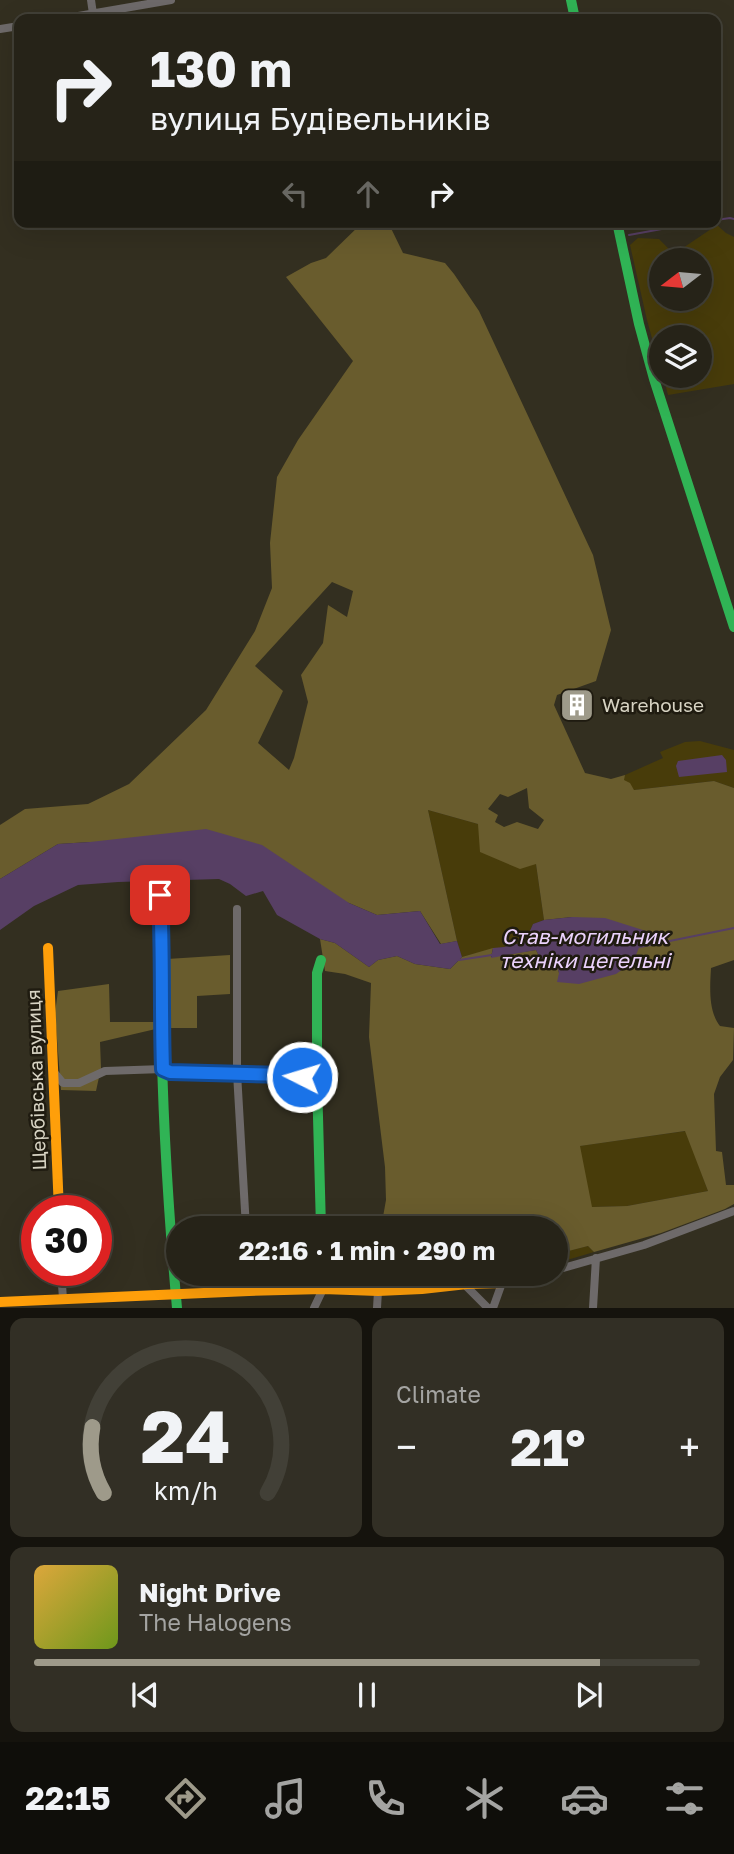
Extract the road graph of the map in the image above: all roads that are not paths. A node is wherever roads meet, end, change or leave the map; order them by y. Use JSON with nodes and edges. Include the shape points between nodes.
{"nodes":[{"id":1,"x":91,"y":0,"type":"edge"},
{"id":2,"x":171,"y":0,"type":"edge"},
{"id":3,"x":93,"y":14,"type":"joint"},
{"id":4,"x":618,"y":228,"type":"edge"},
{"id":5,"x":734,"y":627,"type":"edge"},
{"id":6,"x":160,"y":895,"type":"dead end"},
{"id":7,"x":237,"y":909,"type":"dead end"},
{"id":8,"x":48,"y":948,"type":"dead end"},
{"id":9,"x":321,"y":960,"type":"dead end"},
{"id":10,"x":163,"y":1069,"type":"junction"},
{"id":11,"x":52,"y":1071,"type":"junction"},
{"id":12,"x":237,"y":1073,"type":"junction"},
{"id":13,"x":317,"y":1080,"type":"junction"},
{"id":14,"x":58,"y":1195,"type":"edge"},
{"id":15,"x":734,"y":1211,"type":"edge"},
{"id":16,"x":245,"y":1216,"type":"edge"},
{"id":17,"x":321,"y":1216,"type":"edge"},
{"id":18,"x":596,"y":1258,"type":"junction"},
{"id":19,"x":568,"y":1266,"type":"edge"},
{"id":20,"x":62,"y":1286,"type":"edge"},
{"id":21,"x":249,"y":1286,"type":"edge"},
{"id":22,"x":447,"y":1286,"type":"edge"},
{"id":23,"x":466,"y":1286,"type":"edge"},
{"id":24,"x":501,"y":1286,"type":"edge"},
{"id":25,"x":323,"y":1289,"type":"junction"},
{"id":26,"x":249,"y":1291,"type":"junction"},
{"id":27,"x":377,"y":1291,"type":"junction"},
{"id":28,"x":177,"y":1294,"type":"junction"},
{"id":29,"x":63,"y":1299,"type":"junction"},
{"id":30,"x":0,"y":1302,"type":"edge"},
{"id":31,"x":177,"y":1308,"type":"edge"},
{"id":32,"x":314,"y":1308,"type":"edge"},
{"id":33,"x":377,"y":1308,"type":"edge"},
{"id":34,"x":490,"y":1308,"type":"edge"},
{"id":35,"x":593,"y":1308,"type":"edge"}],
"edges":[{"from":1,"to":3,"type":"street"},
{"from":2,"to":3,"type":"street"},
{"from":4,"to":5,"type":"street","via":[[648,360]]},
{"from":6,"to":10,"type":"street"},
{"from":7,"to":12,"type":"street"},
{"from":8,"to":11,"type":"street","name":"Щербівська вулиця"},
{"from":9,"to":13,"type":"street","via":[[317,973]]},
{"from":10,"to":11,"type":"street","via":[[105,1072],[79,1083],[64,1083]]},
{"from":10,"to":12,"type":"street"},
{"from":10,"to":28,"type":"street"},
{"from":11,"to":14,"type":"street","name":"Щербівська вулиця"},
{"from":12,"to":13,"type":"street"},
{"from":12,"to":16,"type":"street"},
{"from":13,"to":17,"type":"street"},
{"from":15,"to":18,"type":"street"},
{"from":18,"to":19,"type":"street"},
{"from":18,"to":35,"type":"street"},
{"from":20,"to":29,"type":"street"},
{"from":21,"to":26,"type":"street"},
{"from":22,"to":27,"type":"street"},
{"from":23,"to":34,"type":"street"},
{"from":24,"to":34,"type":"street"},
{"from":25,"to":26,"type":"street"},
{"from":25,"to":27,"type":"street"},
{"from":25,"to":32,"type":"street"},
{"from":26,"to":28,"type":"street"},
{"from":27,"to":33,"type":"street"},
{"from":28,"to":29,"type":"street"},
{"from":28,"to":31,"type":"street"},
{"from":29,"to":30,"type":"street"}]}
